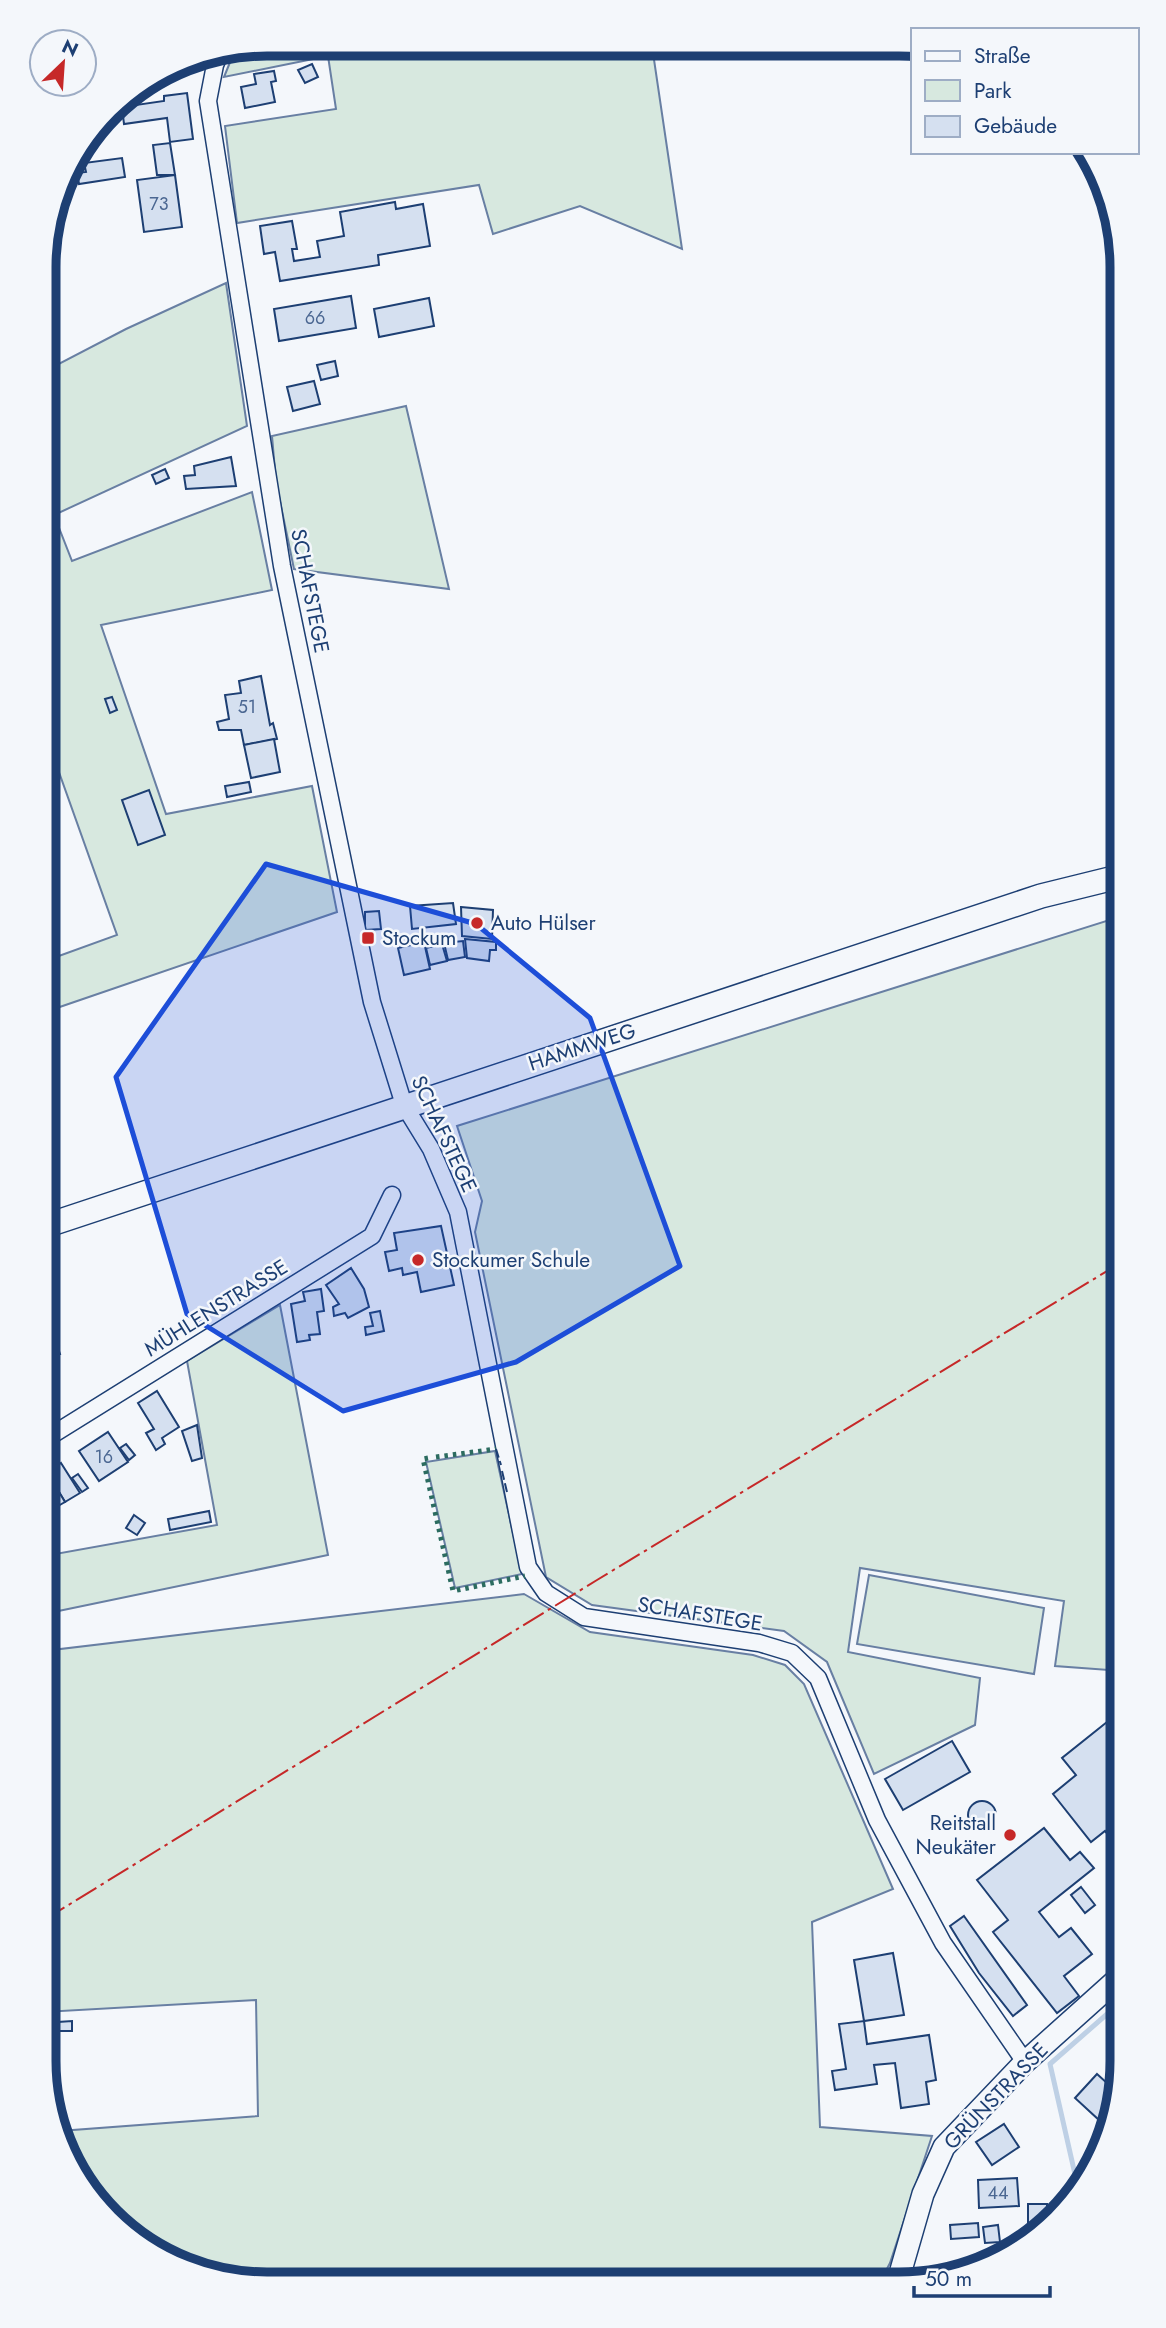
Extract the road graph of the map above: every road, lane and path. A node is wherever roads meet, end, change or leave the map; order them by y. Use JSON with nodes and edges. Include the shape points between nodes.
{"nodes":[{"id":1,"x":216,"y":62,"type":"edge"},
{"id":2,"x":1110,"y":879,"type":"edge"},
{"id":3,"x":423,"y":1100,"type":"junction"},
{"id":4,"x":392,"y":1195,"type":"dead end"},
{"id":5,"x":56,"y":1222,"type":"edge"},
{"id":6,"x":56,"y":1433,"type":"edge"},
{"id":7,"x":1110,"y":1986,"type":"edge"},
{"id":8,"x":1025,"y":2062,"type":"junction"},
{"id":9,"x":900,"y":2272,"type":"edge"}],
"edges":[{"from":1,"to":3,"type":"street","name":"SCHAFSTEGE","via":[[208,101],[282,566],[372,1002]]},
{"from":2,"to":3,"type":"main road","name":"HAMMWEG","via":[[1041,896]]},
{"from":3,"to":5,"type":"main road","name":"HAMMWEG"},
{"from":3,"to":8,"type":"street","name":"SCHAFSTEGE","via":[[431,1149],[457,1212],[528,1567],[545,1593],[584,1617],[759,1643],[792,1653],[818,1678],[877,1820],[943,1943]]},
{"from":4,"to":6,"type":"street","name":"MÜHLENSTRASSE","via":[[372,1236]]},
{"from":7,"to":8,"type":"street","name":"GRÜNSTRASSE"},
{"from":8,"to":9,"type":"street","name":"GRÜNSTRASSE","via":[[944,2147],[923,2194]]}]}
